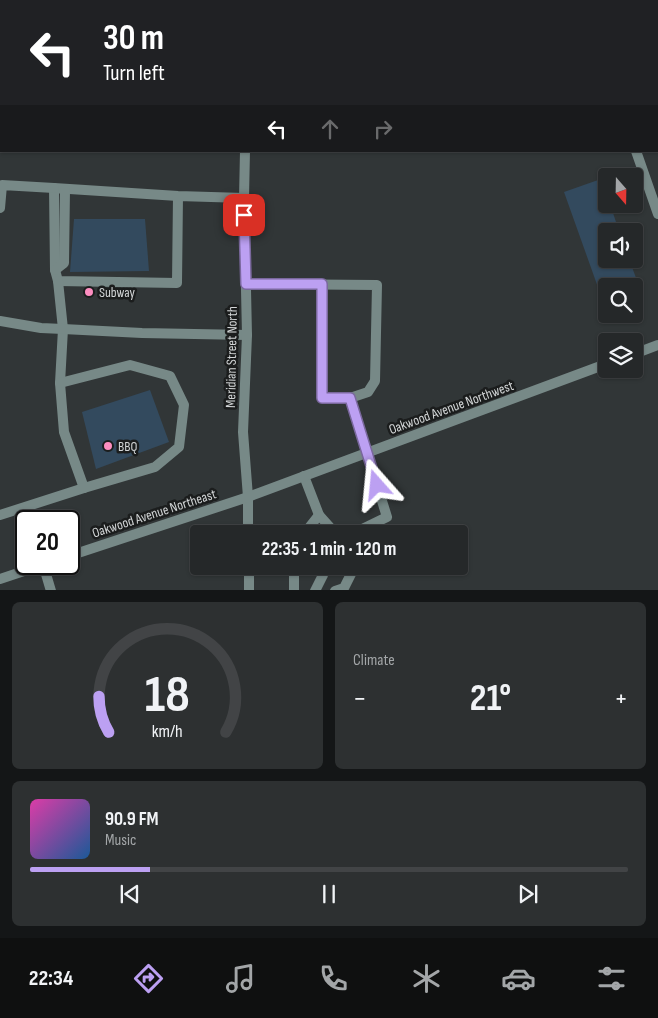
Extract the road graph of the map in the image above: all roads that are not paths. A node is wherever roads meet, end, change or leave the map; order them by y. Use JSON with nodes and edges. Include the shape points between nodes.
{"nodes":[{"id":1,"x":245,"y":152,"type":"edge"},
{"id":2,"x":636,"y":152,"type":"edge"},
{"id":3,"x":1,"y":184,"type":"edge"},
{"id":4,"x":54,"y":188,"type":"junction"},
{"id":5,"x":65,"y":190,"type":"junction"},
{"id":6,"x":178,"y":196,"type":"junction"},
{"id":7,"x":244,"y":198,"type":"junction"},
{"id":8,"x":0,"y":208,"type":"edge"},
{"id":9,"x":658,"y":214,"type":"edge"},
{"id":10,"x":55,"y":270,"type":"junction"},
{"id":11,"x":58,"y":282,"type":"junction"},
{"id":12,"x":246,"y":284,"type":"junction"},
{"id":13,"x":322,"y":284,"type":"junction"},
{"id":14,"x":0,"y":321,"type":"edge"},
{"id":15,"x":63,"y":329,"type":"junction"},
{"id":16,"x":247,"y":335,"type":"junction"},
{"id":17,"x":658,"y":345,"type":"edge"},
{"id":18,"x":643,"y":351,"type":"edge"},
{"id":19,"x":598,"y":367,"type":"edge"},
{"id":20,"x":60,"y":383,"type":"junction"},
{"id":21,"x":350,"y":398,"type":"junction"},
{"id":22,"x":366,"y":453,"type":"junction"},
{"id":23,"x":304,"y":476,"type":"junction"},
{"id":24,"x":84,"y":488,"type":"junction"},
{"id":25,"x":248,"y":497,"type":"junction"},
{"id":26,"x":0,"y":515,"type":"edge"},
{"id":27,"x":319,"y":516,"type":"junction"},
{"id":28,"x":248,"y":525,"type":"edge"},
{"id":29,"x":312,"y":525,"type":"edge"},
{"id":30,"x":328,"y":525,"type":"edge"},
{"id":31,"x":371,"y":525,"type":"edge"},
{"id":32,"x":80,"y":552,"type":"edge"},
{"id":33,"x":15,"y":574,"type":"edge"},
{"id":34,"x":47,"y":575,"type":"edge"},
{"id":35,"x":248,"y":575,"type":"edge"},
{"id":36,"x":294,"y":575,"type":"edge"},
{"id":37,"x":323,"y":575,"type":"dead end"},
{"id":38,"x":350,"y":575,"type":"edge"},
{"id":39,"x":0,"y":579,"type":"edge"},
{"id":40,"x":51,"y":590,"type":"edge"},
{"id":41,"x":249,"y":590,"type":"edge"},
{"id":42,"x":294,"y":590,"type":"edge"},
{"id":43,"x":315,"y":590,"type":"edge"},
{"id":44,"x":335,"y":590,"type":"edge"}],
"edges":[{"from":1,"to":7,"type":"street","name":"Meridian Street North"},
{"from":2,"to":9,"type":"street"},
{"from":3,"to":4,"type":"street"},
{"from":3,"to":8,"type":"street"},
{"from":4,"to":5,"type":"street"},
{"from":4,"to":10,"type":"street"},
{"from":5,"to":6,"type":"street"},
{"from":5,"to":10,"type":"street","via":[[64,263]]},
{"from":6,"to":7,"type":"street"},
{"from":6,"to":11,"type":"street","via":[[177,283]]},
{"from":7,"to":12,"type":"street","name":"Meridian Street North"},
{"from":10,"to":11,"type":"street"},
{"from":11,"to":15,"type":"street"},
{"from":12,"to":13,"type":"street"},
{"from":12,"to":16,"type":"street","name":"Meridian Street North"},
{"from":13,"to":21,"type":"street","via":[[322,398]]},
{"from":13,"to":21,"type":"street","via":[[378,285],[375,381],[368,392]]},
{"from":14,"to":15,"type":"street"},
{"from":15,"to":16,"type":"street"},
{"from":15,"to":20,"type":"street"},
{"from":16,"to":25,"type":"street","name":"Meridian Street North","via":[[244,432]]},
{"from":17,"to":18,"type":"street"},
{"from":19,"to":22,"type":"street","name":"Oakwood Avenue Northwest"},
{"from":20,"to":24,"type":"street","via":[[64,432]]},
{"from":20,"to":24,"type":"street","via":[[130,365],[170,376],[184,405],[179,447],[155,467]]},
{"from":21,"to":22,"type":"street"},
{"from":22,"to":23,"type":"street","name":"Oakwood Avenue Northwest"},
{"from":22,"to":31,"type":"street","via":[[387,517]]},
{"from":23,"to":25,"type":"street","name":"Oakwood Avenue Northwest"},
{"from":23,"to":27,"type":"street"},
{"from":24,"to":26,"type":"street"},
{"from":25,"to":28,"type":"street","name":"Meridian Street North"},
{"from":25,"to":32,"type":"street","name":"Oakwood Avenue Northeast"},
{"from":27,"to":29,"type":"street"},
{"from":27,"to":30,"type":"street"},
{"from":33,"to":39,"type":"street"},
{"from":34,"to":40,"type":"street"},
{"from":35,"to":41,"type":"street"},
{"from":36,"to":42,"type":"street"},
{"from":37,"to":43,"type":"street"},
{"from":38,"to":44,"type":"street","via":[[344,588]]}]}
